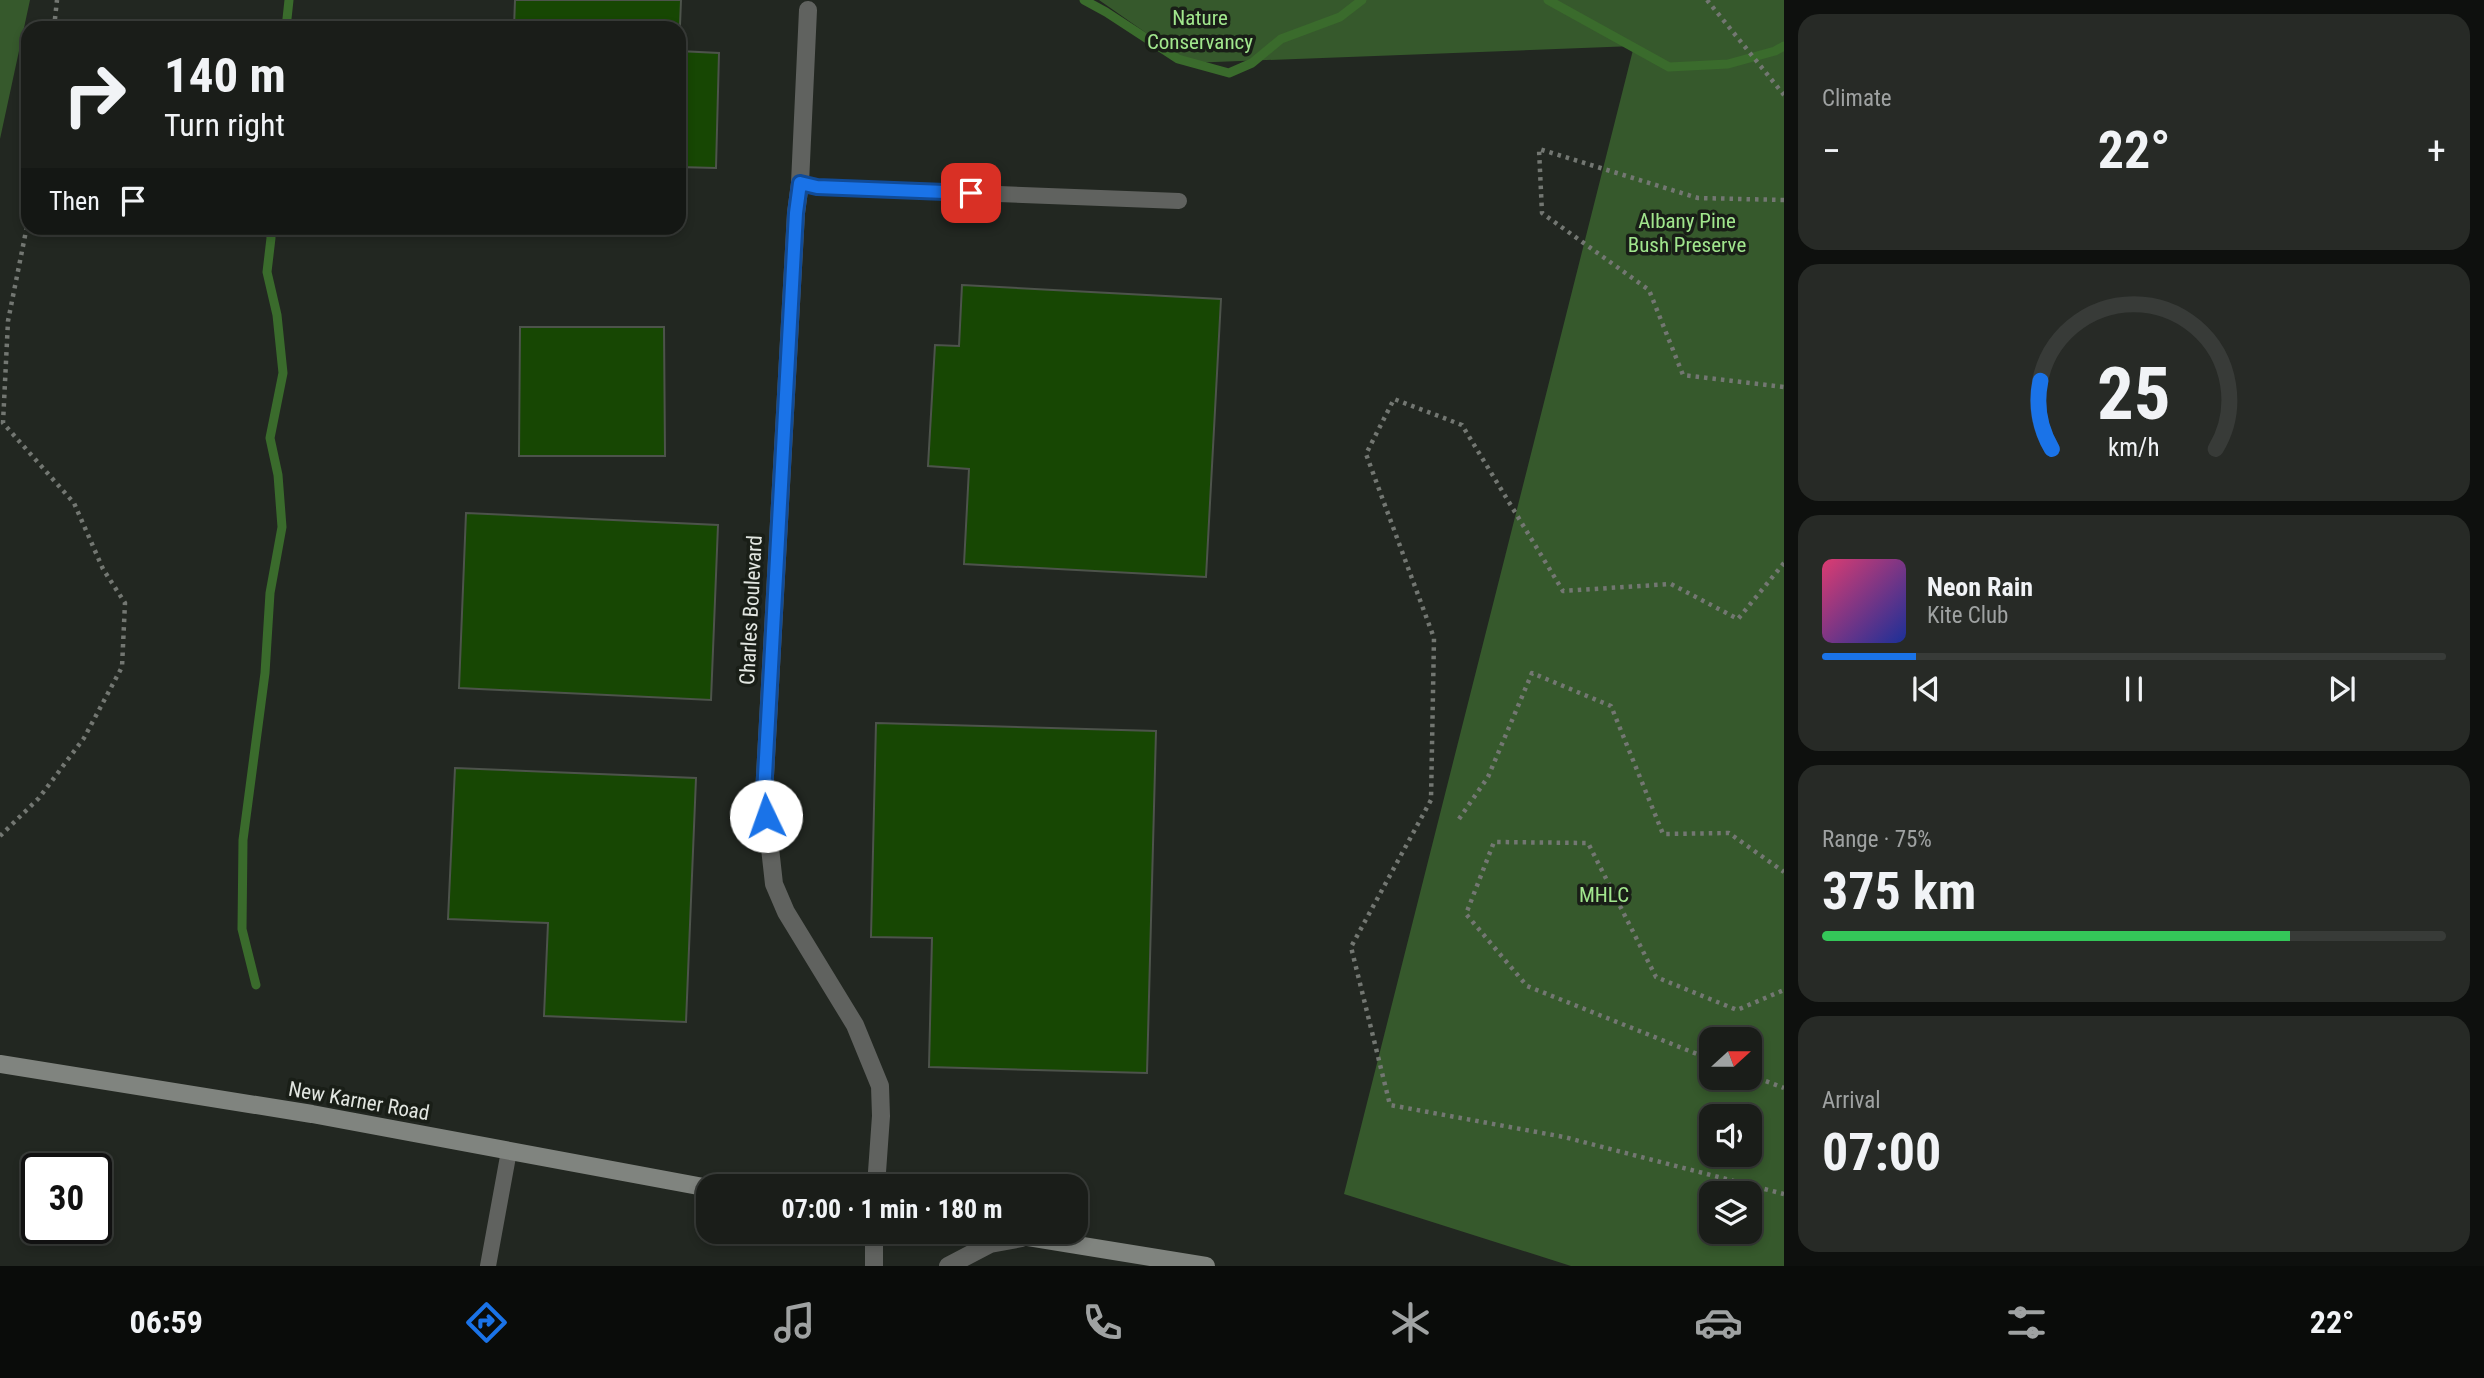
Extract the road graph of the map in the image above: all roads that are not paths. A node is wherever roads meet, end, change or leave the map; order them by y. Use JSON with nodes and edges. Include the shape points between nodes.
{"nodes":[{"id":1,"x":808,"y":5,"type":"edge"},
{"id":2,"x":800,"y":183,"type":"junction"},
{"id":3,"x":1180,"y":201,"type":"dead end"},
{"id":4,"x":0,"y":1065,"type":"edge"},
{"id":5,"x":509,"y":1152,"type":"junction"},
{"id":6,"x":877,"y":1174,"type":"edge"},
{"id":7,"x":696,"y":1186,"type":"edge"},
{"id":8,"x":874,"y":1244,"type":"edge"},
{"id":9,"x":990,"y":1244,"type":"edge"},
{"id":10,"x":1071,"y":1244,"type":"edge"},
{"id":11,"x":488,"y":1266,"type":"edge"},
{"id":12,"x":874,"y":1266,"type":"edge"},
{"id":13,"x":948,"y":1266,"type":"edge"},
{"id":14,"x":1206,"y":1266,"type":"edge"}],
"edges":[{"from":1,"to":2,"type":"street","name":"Charles Boulevard"},
{"from":2,"to":3,"type":"lane"},
{"from":2,"to":6,"type":"street","name":"Charles Boulevard","via":[[764,794],[774,884],[786,912],[855,1025],[880,1086]]},
{"from":4,"to":5,"type":"main road","name":"New Karner Road","via":[[312,1114]]},
{"from":5,"to":7,"type":"main road","name":"New Karner Road"},
{"from":5,"to":11,"type":"lane"},
{"from":8,"to":12,"type":"street"},
{"from":9,"to":13,"type":"street"},
{"from":10,"to":14,"type":"main road"}]}
